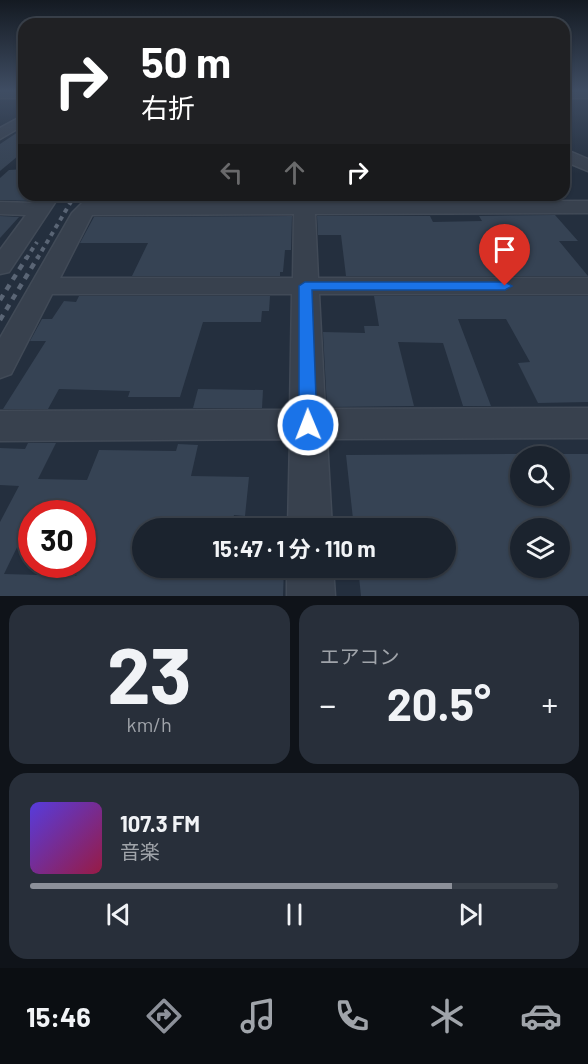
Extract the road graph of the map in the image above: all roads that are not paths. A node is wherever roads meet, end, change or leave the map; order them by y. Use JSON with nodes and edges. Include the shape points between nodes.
{"nodes":[{"id":1,"x":0,"y":120,"type":"edge"},
{"id":2,"x":18,"y":120,"type":"edge"},
{"id":3,"x":18,"y":123,"type":"edge"},
{"id":4,"x":0,"y":135,"type":"edge"},
{"id":5,"x":570,"y":157,"type":"edge"},
{"id":6,"x":588,"y":166,"type":"edge"},
{"id":7,"x":45,"y":202,"type":"edge"},
{"id":8,"x":94,"y":202,"type":"edge"},
{"id":9,"x":304,"y":202,"type":"edge"},
{"id":10,"x":588,"y":207,"type":"edge"},
{"id":11,"x":0,"y":208,"type":"edge"},
{"id":12,"x":0,"y":267,"type":"edge"},
{"id":13,"x":43,"y":286,"type":"junction"},
{"id":14,"x":305,"y":286,"type":"junction"},
{"id":15,"x":588,"y":286,"type":"edge"},
{"id":16,"x":0,"y":366,"type":"edge"},
{"id":17,"x":588,"y":423,"type":"edge"},
{"id":18,"x":308,"y":425,"type":"junction"},
{"id":19,"x":0,"y":426,"type":"edge"},
{"id":20,"x":310,"y":518,"type":"edge"},
{"id":21,"x":310,"y":578,"type":"edge"},
{"id":22,"x":311,"y":596,"type":"edge"}],
"edges":[{"from":1,"to":2,"type":"street"},
{"from":3,"to":4,"type":"street"},
{"from":5,"to":6,"type":"street"},
{"from":7,"to":11,"type":"street"},
{"from":7,"to":12,"type":"street"},
{"from":8,"to":9,"type":"street"},
{"from":8,"to":13,"type":"street"},
{"from":9,"to":10,"type":"street"},
{"from":9,"to":14,"type":"street"},
{"from":13,"to":14,"type":"street"},
{"from":13,"to":16,"type":"street"},
{"from":14,"to":15,"type":"street"},
{"from":14,"to":18,"type":"street"},
{"from":17,"to":18,"type":"street"},
{"from":18,"to":19,"type":"street"},
{"from":18,"to":20,"type":"street"},
{"from":21,"to":22,"type":"street"}]}
